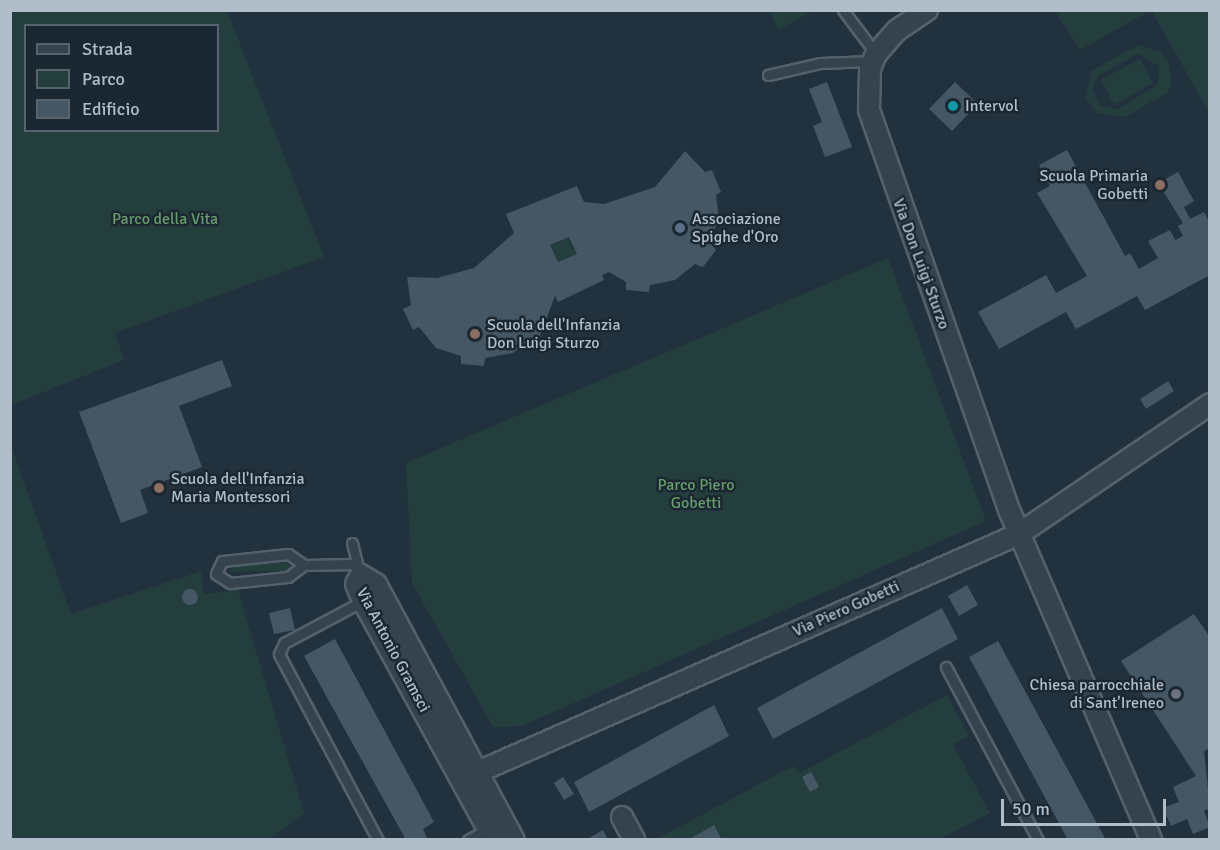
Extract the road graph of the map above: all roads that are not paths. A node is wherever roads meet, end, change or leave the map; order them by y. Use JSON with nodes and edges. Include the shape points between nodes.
{"nodes":[{"id":1,"x":843,"y":10,"type":"edge"},
{"id":2,"x":927,"y":10,"type":"edge"},
{"id":3,"x":875,"y":58,"type":"junction"},
{"id":4,"x":768,"y":75,"type":"dead end"},
{"id":5,"x":1209,"y":404,"type":"edge"},
{"id":6,"x":1019,"y":534,"type":"junction"},
{"id":7,"x":352,"y":543,"type":"dead end"},
{"id":8,"x":304,"y":565,"type":"junction"},
{"id":9,"x":359,"y":569,"type":"junction"},
{"id":10,"x":363,"y":601,"type":"junction"},
{"id":11,"x":946,"y":667,"type":"dead end"},
{"id":12,"x":470,"y":775,"type":"junction"},
{"id":13,"x":622,"y":818,"type":"dead end"},
{"id":14,"x":491,"y":834,"type":"edge"},
{"id":15,"x":378,"y":840,"type":"edge"},
{"id":16,"x":468,"y":840,"type":"edge"},
{"id":17,"x":514,"y":840,"type":"edge"},
{"id":18,"x":634,"y":840,"type":"edge"},
{"id":19,"x":1038,"y":840,"type":"edge"},
{"id":20,"x":1151,"y":840,"type":"edge"}],
"edges":[{"from":1,"to":3,"type":"lane"},
{"from":2,"to":3,"type":"street","name":"Via Don Luigi Sturzo","via":[[897,30]]},
{"from":3,"to":4,"type":"lane","via":[[820,63]]},
{"from":3,"to":6,"type":"street","name":"Via Don Luigi Sturzo","via":[[867,90],[878,142]]},
{"from":5,"to":6,"type":"street","name":"Via Piero Gobetti"},
{"from":6,"to":12,"type":"street","name":"Via Piero Gobetti"},
{"from":6,"to":20,"type":"street","name":"Via Don Luigi Sturzo"},
{"from":7,"to":9,"type":"lane"},
{"from":8,"to":8,"type":"lane","via":[[288,554],[222,561],[216,574],[230,583],[288,577]]},
{"from":8,"to":9,"type":"lane"},
{"from":9,"to":10,"type":"street","name":"Via Antonio Gramsci","via":[[356,584]]},
{"from":9,"to":12,"type":"street","name":"Via Antonio Gramsci","via":[[374,579]]},
{"from":10,"to":12,"type":"street","name":"Via Antonio Gramsci"},
{"from":10,"to":15,"type":"lane","via":[[284,643],[279,654]]},
{"from":11,"to":19,"type":"lane"},
{"from":12,"to":14,"type":"street","name":"Via Antonio Gramsci"},
{"from":12,"to":17,"type":"street","name":"Via Antonio Gramsci"},
{"from":13,"to":18,"type":"street"},
{"from":14,"to":16,"type":"lane"}]}
